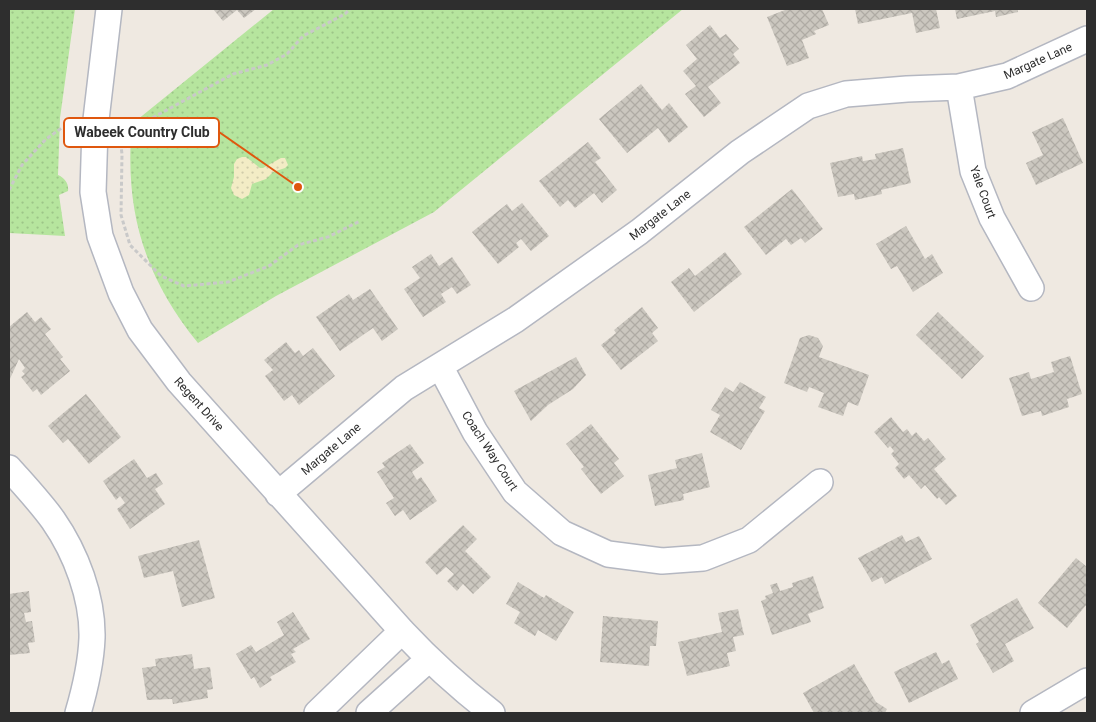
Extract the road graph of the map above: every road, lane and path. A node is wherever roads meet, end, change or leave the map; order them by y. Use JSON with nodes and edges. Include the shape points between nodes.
{"nodes":[{"id":1,"x":109,"y":9,"type":"edge"},
{"id":2,"x":350,"y":9,"type":"edge"},
{"id":3,"x":1087,"y":39,"type":"edge"},
{"id":4,"x":959,"y":87,"type":"junction"},
{"id":5,"x":78,"y":126,"type":"dead end"},
{"id":6,"x":114,"y":129,"type":"dead end"},
{"id":7,"x":119,"y":130,"type":"junction"},
{"id":8,"x":9,"y":190,"type":"edge"},
{"id":9,"x":360,"y":221,"type":"dead end"},
{"id":10,"x":1031,"y":288,"type":"dead end"},
{"id":11,"x":440,"y":366,"type":"junction"},
{"id":12,"x":9,"y":468,"type":"edge"},
{"id":13,"x":820,"y":482,"type":"dead end"},
{"id":14,"x":278,"y":494,"type":"junction"},
{"id":15,"x":402,"y":631,"type":"junction"},
{"id":16,"x":429,"y":659,"type":"junction"},
{"id":17,"x":1087,"y":681,"type":"edge"},
{"id":18,"x":78,"y":713,"type":"edge"},
{"id":19,"x":317,"y":713,"type":"edge"},
{"id":20,"x":369,"y":713,"type":"edge"},
{"id":21,"x":492,"y":713,"type":"edge"},
{"id":22,"x":1033,"y":713,"type":"edge"}],
"edges":[{"from":1,"to":14,"type":"street","name":"Regent Drive","via":[[93,161],[93,192],[105,254],[120,293],[140,330],[179,382]]},
{"from":2,"to":7,"type":"path","via":[[303,36],[286,54],[267,65],[233,74],[141,124]]},
{"from":3,"to":4,"type":"street","name":"Margate Lane","via":[[1007,76]]},
{"from":4,"to":10,"type":"street","name":"Yale Court","via":[[973,171],[992,218]]},
{"from":4,"to":11,"type":"street","name":"Margate Lane","via":[[846,94],[808,106],[740,152],[639,232],[515,320]]},
{"from":5,"to":8,"type":"path","via":[[63,126],[46,139],[22,165]]},
{"from":6,"to":7,"type":"path"},
{"from":7,"to":9,"type":"path","via":[[121,215],[130,245],[161,276],[184,286],[228,282],[269,266],[298,245],[328,237]]},
{"from":11,"to":13,"type":"street","name":"Coach Way Court","via":[[475,432],[515,492],[562,533],[608,554],[662,561],[703,558],[749,540]]},
{"from":11,"to":14,"type":"street","name":"Margate Lane","via":[[404,388]]},
{"from":12,"to":18,"type":"street","via":[[52,519],[67,541],[79,569],[89,606],[92,637]]},
{"from":14,"to":15,"type":"street","name":"Regent Drive"},
{"from":15,"to":16,"type":"street","name":"Regent Drive"},
{"from":15,"to":19,"type":"street"},
{"from":16,"to":20,"type":"street"},
{"from":16,"to":21,"type":"street","name":"Regent Drive"},
{"from":17,"to":22,"type":"street"}]}
